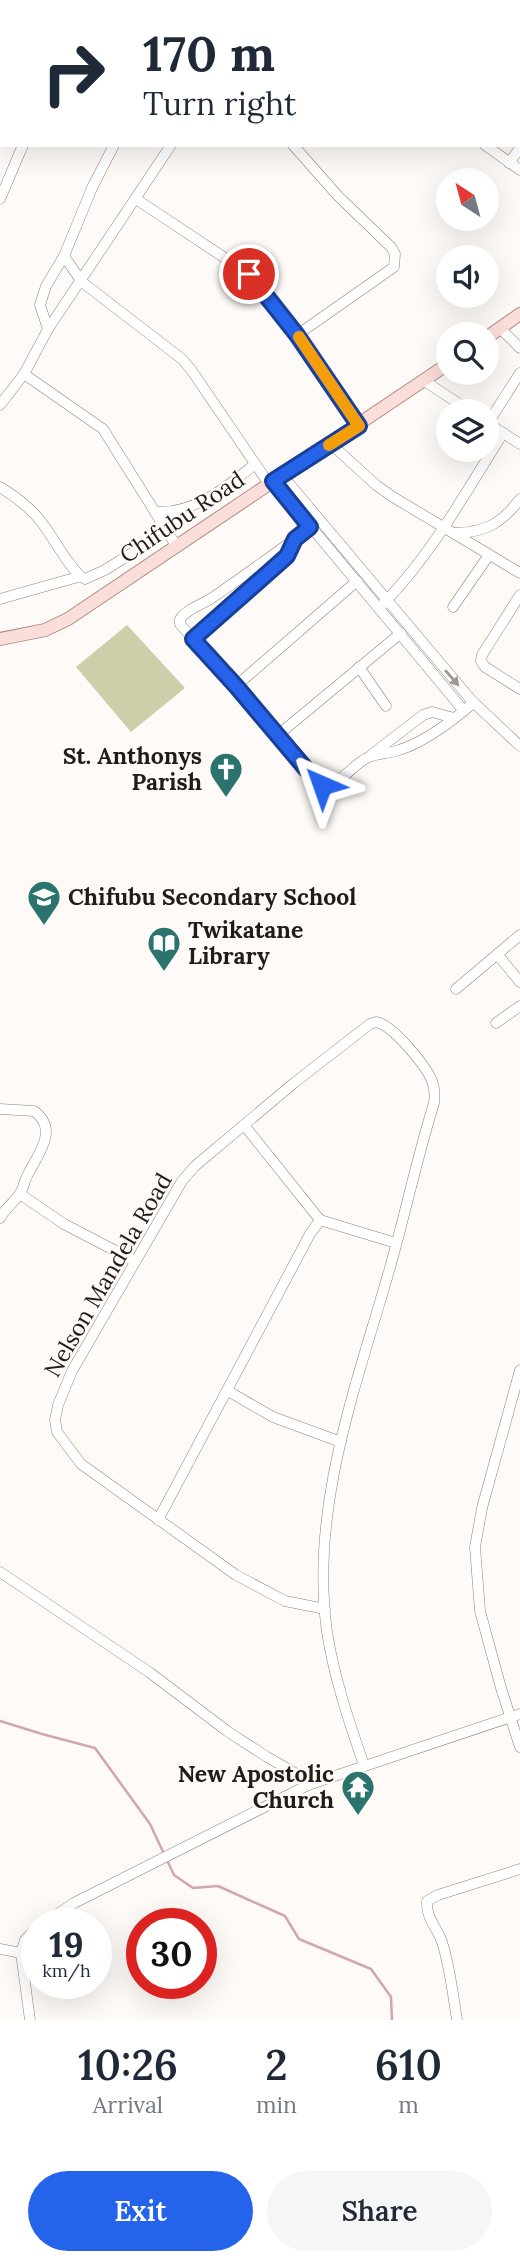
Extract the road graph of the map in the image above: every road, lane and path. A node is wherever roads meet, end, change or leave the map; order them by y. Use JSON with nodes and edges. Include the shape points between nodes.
{"nodes":[{"id":1,"x":22,"y":147,"type":"edge"},
{"id":2,"x":113,"y":147,"type":"edge"},
{"id":3,"x":170,"y":147,"type":"edge"},
{"id":4,"x":295,"y":147,"type":"edge"},
{"id":5,"x":488,"y":147,"type":"edge"},
{"id":6,"x":520,"y":148,"type":"edge"},
{"id":7,"x":509,"y":163,"type":"junction"},
{"id":8,"x":520,"y":170,"type":"edge"},
{"id":9,"x":0,"y":199,"type":"edge"},
{"id":10,"x":136,"y":199,"type":"junction"},
{"id":11,"x":64,"y":256,"type":"junction"},
{"id":12,"x":82,"y":282,"type":"junction"},
{"id":13,"x":520,"y":314,"type":"edge"},
{"id":14,"x":501,"y":328,"type":"joint"},
{"id":15,"x":48,"y":329,"type":"junction"},
{"id":16,"x":297,"y":335,"type":"junction"},
{"id":17,"x":520,"y":348,"type":"edge"},
{"id":18,"x":436,"y":372,"type":"edge"},
{"id":19,"x":520,"y":373,"type":"edge"},
{"id":20,"x":24,"y":374,"type":"junction"},
{"id":21,"x":423,"y":380,"type":"junction"},
{"id":22,"x":452,"y":399,"type":"edge"},
{"id":23,"x":499,"y":404,"type":"edge"},
{"id":24,"x":0,"y":405,"type":"edge"},
{"id":25,"x":359,"y":426,"type":"junction"},
{"id":26,"x":499,"y":430,"type":"edge"},
{"id":27,"x":503,"y":433,"type":"junction"},
{"id":28,"x":520,"y":443,"type":"edge"},
{"id":29,"x":331,"y":444,"type":"junction"},
{"id":30,"x":255,"y":464,"type":"junction"},
{"id":31,"x":275,"y":480,"type":"junction"},
{"id":32,"x":0,"y":487,"type":"edge"},
{"id":33,"x":520,"y":499,"type":"edge"},
{"id":34,"x":155,"y":512,"type":"junction"},
{"id":35,"x":310,"y":527,"type":"junction"},
{"id":36,"x":445,"y":527,"type":"junction"},
{"id":37,"x":167,"y":531,"type":"junction"},
{"id":38,"x":454,"y":533,"type":"junction"},
{"id":39,"x":295,"y":539,"type":"junction"},
{"id":40,"x":177,"y":547,"type":"junction"},
{"id":41,"x":342,"y":555,"type":"junction"},
{"id":42,"x":489,"y":555,"type":"junction"},
{"id":43,"x":520,"y":573,"type":"edge"},
{"id":44,"x":78,"y":576,"type":"junction"},
{"id":45,"x":357,"y":581,"type":"junction"},
{"id":46,"x":520,"y":595,"type":"edge"},
{"id":47,"x":0,"y":599,"type":"edge"},
{"id":48,"x":383,"y":604,"type":"junction"},
{"id":49,"x":453,"y":607,"type":"dead end"},
{"id":50,"x":401,"y":634,"type":"junction"},
{"id":51,"x":0,"y":639,"type":"edge"},
{"id":52,"x":193,"y":639,"type":"junction"},
{"id":53,"x":423,"y":652,"type":"junction"},
{"id":54,"x":359,"y":667,"type":"junction"},
{"id":55,"x":236,"y":686,"type":"junction"},
{"id":56,"x":520,"y":689,"type":"edge"},
{"id":57,"x":472,"y":701,"type":"junction"},
{"id":58,"x":386,"y":706,"type":"dead end"},
{"id":59,"x":464,"y":711,"type":"junction"},
{"id":60,"x":454,"y":718,"type":"junction"},
{"id":61,"x":278,"y":735,"type":"junction"},
{"id":62,"x":520,"y":746,"type":"edge"},
{"id":63,"x":369,"y":756,"type":"junction"},
{"id":64,"x":520,"y":934,"type":"edge"},
{"id":65,"x":497,"y":954,"type":"junction"},
{"id":66,"x":520,"y":982,"type":"edge"},
{"id":67,"x":456,"y":989,"type":"dead end"},
{"id":68,"x":520,"y":1006,"type":"edge"},
{"id":69,"x":496,"y":1023,"type":"dead end"},
{"id":70,"x":0,"y":1109,"type":"edge"},
{"id":71,"x":244,"y":1125,"type":"junction"},
{"id":72,"x":20,"y":1194,"type":"junction"},
{"id":73,"x":0,"y":1218,"type":"edge"},
{"id":74,"x":320,"y":1220,"type":"junction"},
{"id":75,"x":396,"y":1244,"type":"junction"},
{"id":76,"x":135,"y":1261,"type":"junction"},
{"id":77,"x":520,"y":1370,"type":"edge"},
{"id":78,"x":228,"y":1391,"type":"junction"},
{"id":79,"x":341,"y":1442,"type":"junction"},
{"id":80,"x":158,"y":1520,"type":"junction"},
{"id":81,"x":0,"y":1572,"type":"edge"},
{"id":82,"x":325,"y":1609,"type":"junction"},
{"id":83,"x":515,"y":1715,"type":"edge"},
{"id":84,"x":520,"y":1747,"type":"edge"},
{"id":85,"x":364,"y":1765,"type":"junction"},
{"id":86,"x":308,"y":1785,"type":"junction"},
{"id":87,"x":520,"y":1869,"type":"edge"},
{"id":88,"x":66,"y":1908,"type":"edge"},
{"id":89,"x":0,"y":1949,"type":"edge"},
{"id":90,"x":21,"y":1953,"type":"edge"},
{"id":91,"x":27,"y":1999,"type":"edge"},
{"id":92,"x":30,"y":2020,"type":"edge"},
{"id":93,"x":457,"y":2020,"type":"edge"}],
"edges":[{"from":1,"to":9,"type":"street"},
{"from":2,"to":11,"type":"street"},
{"from":3,"to":10,"type":"street"},
{"from":4,"to":16,"type":"street","via":[[391,247],[396,260],[394,267]]},
{"from":5,"to":7,"type":"street"},
{"from":6,"to":7,"type":"street"},
{"from":7,"to":8,"type":"street"},
{"from":10,"to":12,"type":"street"},
{"from":10,"to":16,"type":"street","via":[[249,274]]},
{"from":11,"to":12,"type":"street"},
{"from":11,"to":15,"type":"street","via":[[40,305]]},
{"from":12,"to":15,"type":"street"},
{"from":12,"to":30,"type":"street","via":[[182,359]]},
{"from":13,"to":14,"type":"main road"},
{"from":14,"to":17,"type":"street"},
{"from":15,"to":20,"type":"street"},
{"from":16,"to":25,"type":"street"},
{"from":18,"to":21,"type":"main road","name":"Chifubu Road"},
{"from":19,"to":23,"type":"street"},
{"from":20,"to":24,"type":"street"},
{"from":20,"to":34,"type":"street","via":[[103,429]]},
{"from":21,"to":22,"type":"street"},
{"from":21,"to":25,"type":"main road","name":"Chifubu Road"},
{"from":25,"to":29,"type":"main road","name":"Chifubu Road"},
{"from":26,"to":27,"type":"street"},
{"from":27,"to":28,"type":"street"},
{"from":27,"to":36,"type":"street"},
{"from":29,"to":31,"type":"main road","name":"Chifubu Road"},
{"from":29,"to":36,"type":"street","via":[[376,485]]},
{"from":30,"to":31,"type":"street"},
{"from":30,"to":34,"type":"street","via":[[200,502]]},
{"from":31,"to":35,"type":"street"},
{"from":31,"to":40,"type":"main road","name":"Chifubu Road"},
{"from":31,"to":41,"type":"street"},
{"from":32,"to":44,"type":"street","via":[[27,506]]},
{"from":33,"to":38,"type":"street","via":[[491,527]]},
{"from":34,"to":37,"type":"street"},
{"from":35,"to":39,"type":"street"},
{"from":35,"to":41,"type":"street"},
{"from":36,"to":38,"type":"street"},
{"from":36,"to":48,"type":"street"},
{"from":37,"to":40,"type":"street"},
{"from":37,"to":44,"type":"street","via":[[105,570],[85,579]]},
{"from":38,"to":42,"type":"street"},
{"from":39,"to":52,"type":"street","via":[[287,556]]},
{"from":39,"to":52,"type":"street","via":[[183,614],[180,624]]},
{"from":40,"to":51,"type":"main road","name":"Chifubu Road","via":[[68,619],[46,630]]},
{"from":41,"to":45,"type":"street"},
{"from":41,"to":48,"type":"street"},
{"from":42,"to":43,"type":"street"},
{"from":42,"to":49,"type":"street"},
{"from":44,"to":47,"type":"street"},
{"from":45,"to":48,"type":"street"},
{"from":45,"to":55,"type":"street"},
{"from":46,"to":56,"type":"street","via":[[481,661]]},
{"from":48,"to":50,"type":"street"},
{"from":48,"to":53,"type":"street"},
{"from":50,"to":53,"type":"street"},
{"from":50,"to":54,"type":"street"},
{"from":52,"to":55,"type":"street"},
{"from":53,"to":57,"type":"street","one_way":true},
{"from":53,"to":59,"type":"street"},
{"from":54,"to":58,"type":"street"},
{"from":54,"to":61,"type":"street"},
{"from":55,"to":61,"type":"street"},
{"from":57,"to":59,"type":"street"},
{"from":57,"to":62,"type":"street"},
{"from":59,"to":60,"type":"street"},
{"from":60,"to":63,"type":"street","via":[[413,745]]},
{"from":60,"to":63,"type":"street","via":[[432,712],[423,715]]},
{"from":61,"to":63,"type":"street","via":[[322,785],[332,785]]},
{"from":64,"to":65,"type":"street"},
{"from":65,"to":66,"type":"street"},
{"from":65,"to":67,"type":"street"},
{"from":68,"to":69,"type":"street"},
{"from":70,"to":72,"type":"street","via":[[34,1111],[45,1122],[45,1141]]},
{"from":71,"to":74,"type":"street"},
{"from":71,"to":75,"type":"street","name":"Nelson Mandela Road","via":[[370,1024],[376,1021],[389,1028],[432,1079],[435,1091]]},
{"from":71,"to":76,"type":"street","name":"Nelson Mandela Road","via":[[182,1181]]},
{"from":72,"to":73,"type":"street"},
{"from":72,"to":76,"type":"street","via":[[64,1224]]},
{"from":74,"to":75,"type":"street"},
{"from":74,"to":78,"type":"street"},
{"from":75,"to":79,"type":"street","name":"Nelson Mandela Road"},
{"from":76,"to":80,"type":"street","name":"Nelson Mandela Road","via":[[65,1385],[55,1420],[57,1432],[81,1464]]},
{"from":77,"to":83,"type":"street","via":[[475,1547],[480,1611],[500,1688]]},
{"from":78,"to":79,"type":"street","via":[[273,1417]]},
{"from":78,"to":80,"type":"street"},
{"from":79,"to":82,"type":"street","name":"Nelson Mandela Road","via":[[327,1528]]},
{"from":80,"to":82,"type":"street","name":"Nelson Mandela Road","via":[[264,1590],[285,1601]]},
{"from":81,"to":86,"type":"street"},
{"from":82,"to":85,"type":"street","name":"Nelson Mandela Road","via":[[335,1672]]},
{"from":83,"to":84,"type":"street"},
{"from":83,"to":85,"type":"street"},
{"from":85,"to":86,"type":"street"},
{"from":86,"to":88,"type":"street"},
{"from":87,"to":93,"type":"street","via":[[427,1901],[426,1911],[442,1940]]},
{"from":89,"to":90,"type":"street"},
{"from":91,"to":92,"type":"street"}]}
